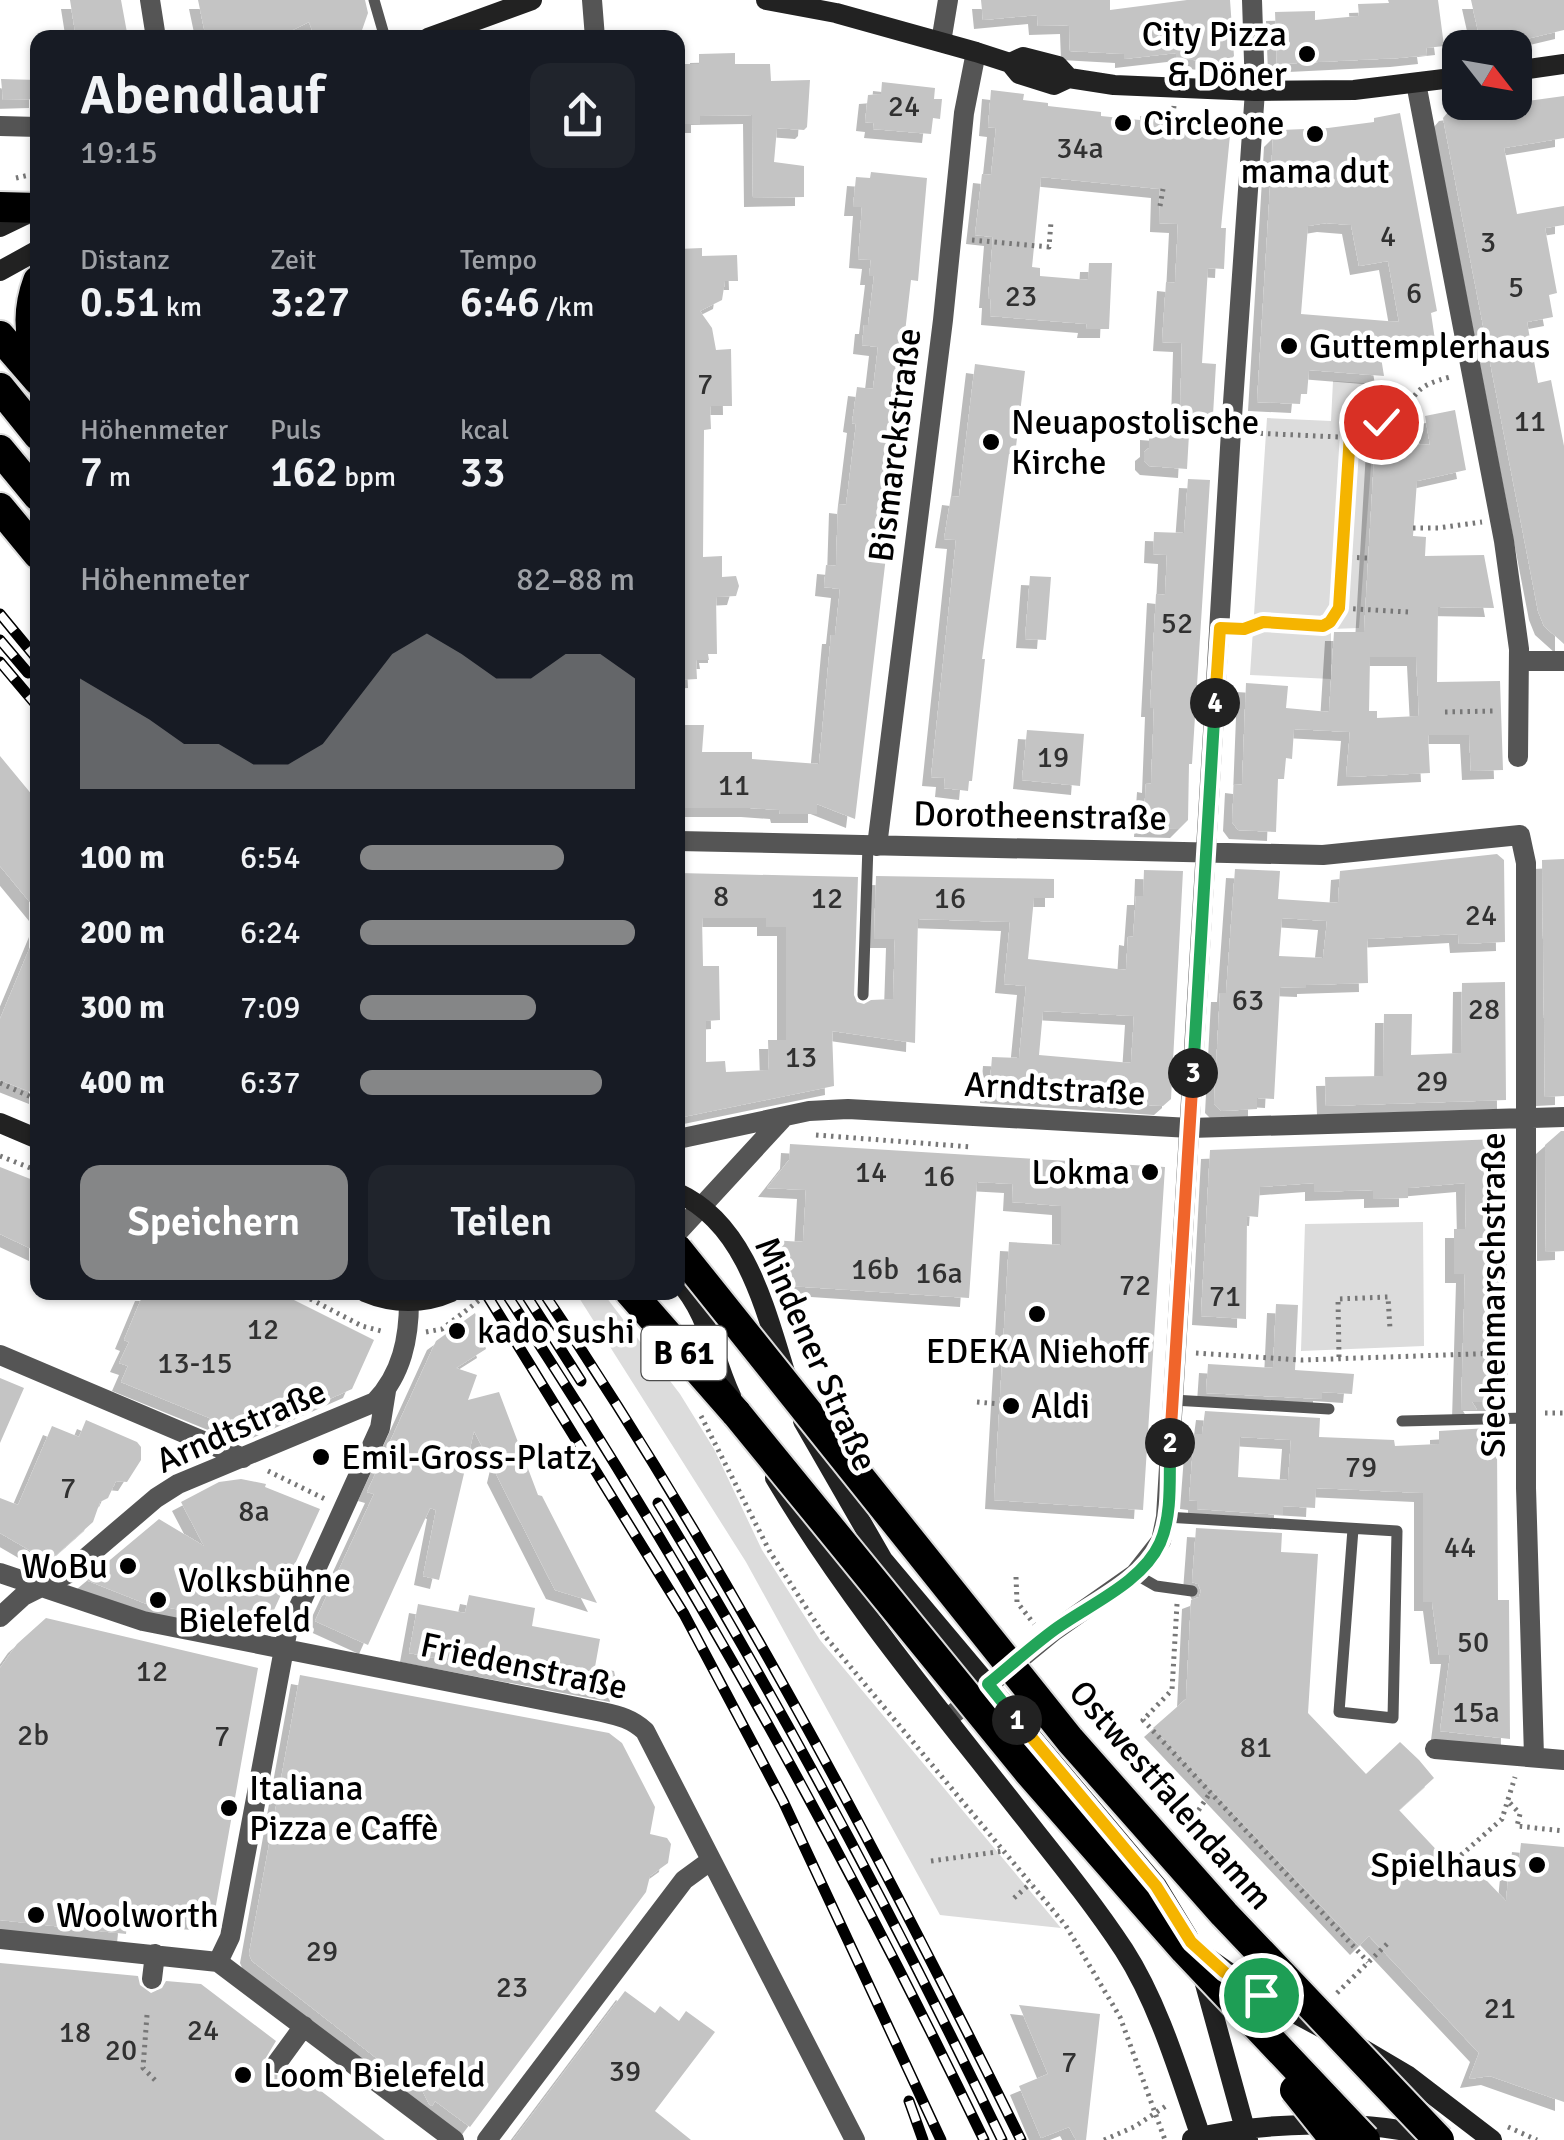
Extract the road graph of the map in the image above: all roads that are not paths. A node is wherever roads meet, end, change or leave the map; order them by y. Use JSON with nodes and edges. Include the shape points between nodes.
{"nodes":[{"id":1,"x":150,"y":0,"type":"edge"},
{"id":2,"x":374,"y":0,"type":"edge"},
{"id":3,"x":532,"y":0,"type":"edge"},
{"id":4,"x":592,"y":0,"type":"edge"},
{"id":5,"x":766,"y":0,"type":"edge"},
{"id":6,"x":948,"y":0,"type":"edge"},
{"id":7,"x":1252,"y":0,"type":"edge"},
{"id":8,"x":155,"y":30,"type":"edge"},
{"id":9,"x":383,"y":30,"type":"edge"},
{"id":10,"x":450,"y":30,"type":"edge"},
{"id":11,"x":594,"y":30,"type":"edge"},
{"id":12,"x":941,"y":42,"type":"junction"},
{"id":13,"x":976,"y":52,"type":"junction"},
{"id":14,"x":1564,"y":64,"type":"edge"},
{"id":15,"x":1532,"y":68,"type":"edge"},
{"id":16,"x":1442,"y":79,"type":"edge"},
{"id":17,"x":1416,"y":83,"type":"junction"},
{"id":18,"x":1255,"y":91,"type":"junction"},
{"id":19,"x":0,"y":126,"type":"edge"},
{"id":20,"x":30,"y":127,"type":"edge"},
{"id":21,"x":0,"y":206,"type":"edge"},
{"id":22,"x":30,"y":208,"type":"edge"},
{"id":23,"x":30,"y":212,"type":"edge"},
{"id":24,"x":0,"y":227,"type":"edge"},
{"id":25,"x":30,"y":254,"type":"edge"},
{"id":26,"x":0,"y":271,"type":"edge"},
{"id":27,"x":0,"y":336,"type":"edge"},
{"id":28,"x":30,"y":371,"type":"edge"},
{"id":29,"x":0,"y":388,"type":"edge"},
{"id":30,"x":30,"y":426,"type":"edge"},
{"id":31,"x":0,"y":450,"type":"edge"},
{"id":32,"x":30,"y":486,"type":"edge"},
{"id":33,"x":0,"y":508,"type":"edge"},
{"id":34,"x":30,"y":544,"type":"edge"},
{"id":35,"x":1520,"y":655,"type":"junction"},
{"id":36,"x":1564,"y":661,"type":"edge"},
{"id":37,"x":1518,"y":757,"type":"dead end"},
{"id":38,"x":1520,"y":835,"type":"joint"},
{"id":39,"x":685,"y":841,"type":"edge"},
{"id":40,"x":873,"y":846,"type":"junction"},
{"id":41,"x":1206,"y":850,"type":"junction"},
{"id":42,"x":862,"y":995,"type":"dead end"},
{"id":43,"x":784,"y":1117,"type":"junction"},
{"id":44,"x":1564,"y":1117,"type":"edge"},
{"id":45,"x":1525,"y":1118,"type":"junction"},
{"id":46,"x":0,"y":1124,"type":"edge"},
{"id":47,"x":1190,"y":1128,"type":"junction"},
{"id":48,"x":30,"y":1136,"type":"edge"},
{"id":49,"x":685,"y":1137,"type":"edge"},
{"id":50,"x":685,"y":1196,"type":"edge"},
{"id":51,"x":704,"y":1206,"type":"junction"},
{"id":52,"x":685,"y":1225,"type":"edge"},
{"id":53,"x":685,"y":1259,"type":"edge"},
{"id":54,"x":685,"y":1288,"type":"edge"},
{"id":55,"x":414,"y":1300,"type":"edge"},
{"id":56,"x":637,"y":1300,"type":"edge"},
{"id":57,"x":654,"y":1300,"type":"edge"},
{"id":58,"x":0,"y":1355,"type":"edge"},
{"id":59,"x":386,"y":1391,"type":"junction"},
{"id":60,"x":1173,"y":1400,"type":"junction"},
{"id":61,"x":1329,"y":1409,"type":"dead end"},
{"id":62,"x":738,"y":1414,"type":"junction"},
{"id":63,"x":1527,"y":1418,"type":"junction"},
{"id":64,"x":1402,"y":1421,"type":"dead end"},
{"id":65,"x":243,"y":1458,"type":"junction"},
{"id":66,"x":1166,"y":1516,"type":"junction"},
{"id":67,"x":1353,"y":1529,"type":"junction"},
{"id":68,"x":0,"y":1573,"type":"edge"},
{"id":69,"x":1135,"y":1574,"type":"junction"},
{"id":70,"x":40,"y":1588,"type":"junction"},
{"id":71,"x":1192,"y":1592,"type":"dead end"},
{"id":72,"x":0,"y":1617,"type":"edge"},
{"id":73,"x":283,"y":1648,"type":"junction"},
{"id":74,"x":988,"y":1684,"type":"junction"},
{"id":75,"x":947,"y":1719,"type":"junction"},
{"id":76,"x":1435,"y":1749,"type":"dead end"},
{"id":77,"x":1534,"y":1756,"type":"junction"},
{"id":78,"x":1564,"y":1760,"type":"edge"},
{"id":79,"x":710,"y":1861,"type":"junction"},
{"id":80,"x":0,"y":1938,"type":"edge"},
{"id":81,"x":1188,"y":1946,"type":"junction"},
{"id":82,"x":155,"y":1954,"type":"junction"},
{"id":83,"x":218,"y":1962,"type":"junction"},
{"id":84,"x":152,"y":1980,"type":"dead end"},
{"id":85,"x":304,"y":2026,"type":"junction"},
{"id":86,"x":277,"y":2063,"type":"dead end"},
{"id":87,"x":1246,"y":2134,"type":"edge"},
{"id":88,"x":1198,"y":2139,"type":"edge"},
{"id":89,"x":454,"y":2140,"type":"edge"},
{"id":90,"x":486,"y":2140,"type":"edge"},
{"id":91,"x":855,"y":2140,"type":"edge"},
{"id":92,"x":1335,"y":2140,"type":"edge"},
{"id":93,"x":1365,"y":2140,"type":"edge"},
{"id":94,"x":1440,"y":2140,"type":"edge"},
{"id":95,"x":1492,"y":2140,"type":"edge"}],
"edges":[{"from":1,"to":8,"type":"street"},
{"from":2,"to":9,"type":"lane"},
{"from":3,"to":10,"type":"street"},
{"from":4,"to":11,"type":"street"},
{"from":5,"to":12,"type":"street"},
{"from":6,"to":12,"type":"street"},
{"from":7,"to":18,"type":"street"},
{"from":12,"to":13,"type":"street"},
{"from":13,"to":18,"type":"street","via":[[1054,85],[1069,78]]},
{"from":13,"to":40,"type":"street","name":"Bismarckstraße"},
{"from":14,"to":15,"type":"street"},
{"from":16,"to":17,"type":"street"},
{"from":17,"to":18,"type":"street"},
{"from":17,"to":35,"type":"street"},
{"from":18,"to":41,"type":"street"},
{"from":19,"to":20,"type":"street"},
{"from":21,"to":22,"type":"highway"},
{"from":23,"to":24,"type":"street"},
{"from":25,"to":26,"type":"street"},
{"from":27,"to":28,"type":"highway"},
{"from":29,"to":30,"type":"highway"},
{"from":31,"to":32,"type":"highway"},
{"from":33,"to":34,"type":"highway"},
{"from":35,"to":36,"type":"street"},
{"from":35,"to":37,"type":"street"},
{"from":38,"to":41,"type":"street","name":"Dorotheenstraße","via":[[1324,855]]},
{"from":38,"to":45,"type":"street","name":"Siechenmarschstraße","via":[[1526,864]]},
{"from":39,"to":40,"type":"street","name":"Dorotheenstraße"},
{"from":40,"to":41,"type":"street","name":"Dorotheenstraße"},
{"from":40,"to":42,"type":"lane"},
{"from":41,"to":47,"type":"street"},
{"from":43,"to":47,"type":"street","name":"Arndtstraße","via":[[848,1108]]},
{"from":43,"to":49,"type":"street","name":"Arndtstraße"},
{"from":43,"to":51,"type":"street"},
{"from":44,"to":45,"type":"street","name":"Arndtstraße"},
{"from":45,"to":47,"type":"street","name":"Arndtstraße"},
{"from":45,"to":63,"type":"street","name":"Siechenmarschstraße"},
{"from":46,"to":48,"type":"street"},
{"from":47,"to":60,"type":"street"},
{"from":50,"to":51,"type":"street"},
{"from":51,"to":52,"type":"street"},
{"from":51,"to":74,"type":"street","name":"Mindener Straße","via":[[737,1246],[796,1405],[846,1501],[883,1560]]},
{"from":53,"to":94,"type":"highway","name":"Ostwestfalendamm","number":"B 61","bridge":true,"via":[[1070,1740],[1224,1914]]},
{"from":54,"to":75,"type":"street","via":[[696,1300],[750,1438],[818,1550]]},
{"from":55,"to":59,"type":"street","via":[[409,1340]]},
{"from":56,"to":62,"type":"highway","number":"B 61"},
{"from":57,"to":62,"type":"highway","number":"B 61"},
{"from":58,"to":65,"type":"street"},
{"from":59,"to":65,"type":"street","name":"Arndtstraße","via":[[360,1410]]},
{"from":59,"to":73,"type":"street","via":[[380,1428]]},
{"from":60,"to":61,"type":"lane"},
{"from":60,"to":66,"type":"street"},
{"from":62,"to":81,"type":"highway","number":"B 61","bridge":true,"via":[[1028,1771]]},
{"from":63,"to":64,"type":"lane"},
{"from":63,"to":77,"type":"street","name":"Siechenmarschstraße"},
{"from":65,"to":70,"type":"street","name":"Arndtstraße","via":[[156,1498],[67,1574]]},
{"from":66,"to":67,"type":"lane"},
{"from":66,"to":69,"type":"street","via":[[1161,1541]]},
{"from":67,"to":67,"type":"lane","via":[[1397,1532],[1393,1718],[1339,1712]]},
{"from":68,"to":70,"type":"street","name":"Friedenstraße"},
{"from":69,"to":71,"type":"lane","via":[[1156,1586]]},
{"from":69,"to":74,"type":"street"},
{"from":70,"to":72,"type":"street","name":"Arndtstraße"},
{"from":70,"to":73,"type":"street","name":"Friedenstraße","via":[[131,1618]]},
{"from":73,"to":79,"type":"street","name":"Friedenstraße","via":[[627,1718],[644,1731]]},
{"from":73,"to":83,"type":"street","via":[[230,1937]]},
{"from":74,"to":75,"type":"street"},
{"from":74,"to":81,"type":"street","name":"Mindener Straße","via":[[1156,1886]]},
{"from":75,"to":88,"type":"street","via":[[1125,1952],[1156,2017]]},
{"from":76,"to":77,"type":"street"},
{"from":77,"to":78,"type":"street"},
{"from":79,"to":90,"type":"street","via":[[684,1880]]},
{"from":79,"to":91,"type":"street","name":"Friedenstraße"},
{"from":80,"to":82,"type":"street"},
{"from":81,"to":87,"type":"street","name":"Mindener Straße","via":[[1214,2008]]},
{"from":81,"to":92,"type":"highway","number":"B 61","bridge":true},
{"from":81,"to":93,"type":"highway","number":"B 61","bridge":true},
{"from":81,"to":95,"type":"street","via":[[1261,1995],[1407,2074]]},
{"from":82,"to":83,"type":"street"},
{"from":82,"to":84,"type":"street"},
{"from":83,"to":85,"type":"street"},
{"from":85,"to":86,"type":"street"},
{"from":85,"to":89,"type":"street"},
{"from":87,"to":88,"type":"street"},
{"from":87,"to":94,"type":"street","via":[[1356,2127]]}]}
